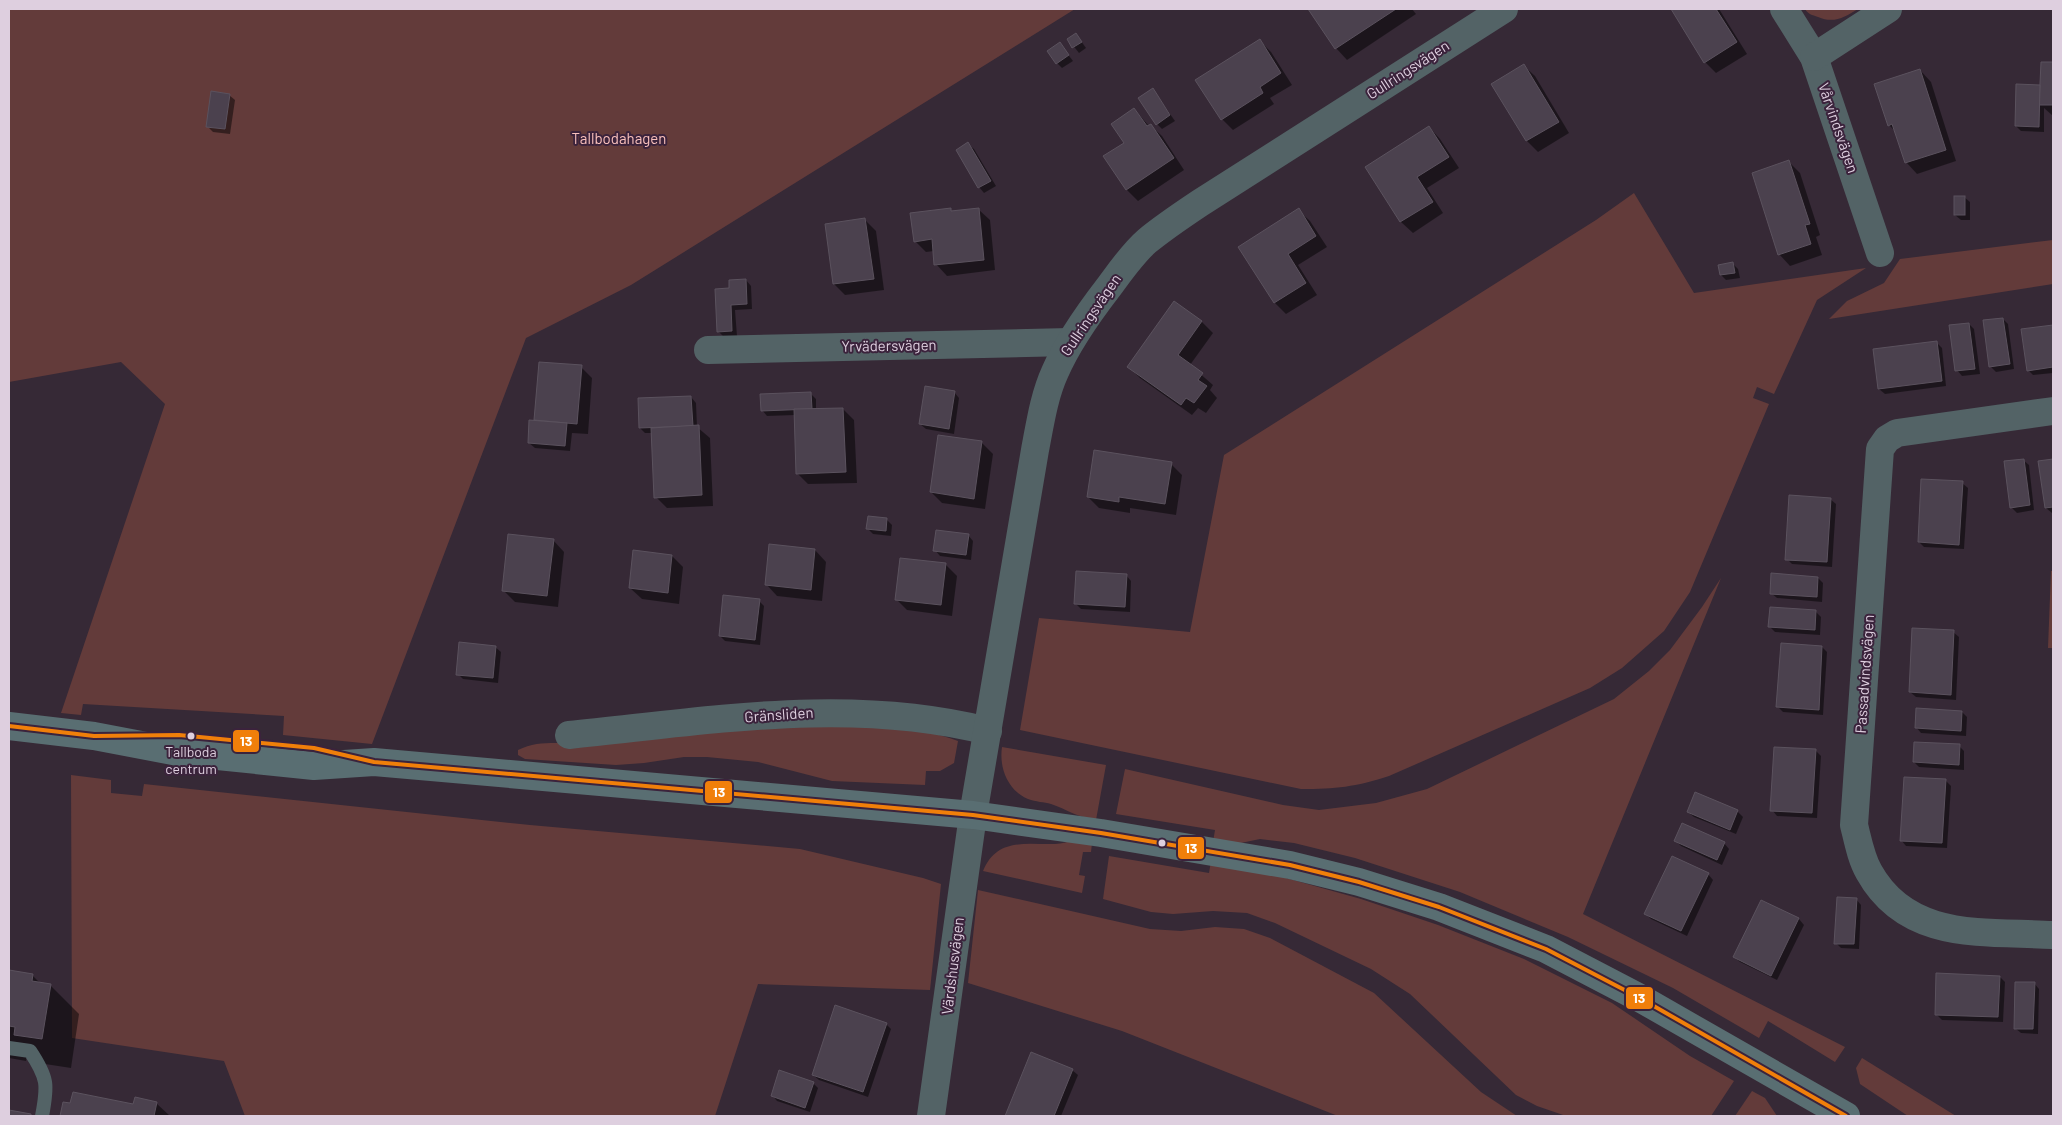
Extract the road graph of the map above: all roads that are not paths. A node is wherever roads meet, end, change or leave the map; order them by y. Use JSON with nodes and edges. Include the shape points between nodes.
{"nodes":[{"id":1,"x":1504,"y":9,"type":"edge"},
{"id":2,"x":1784,"y":9,"type":"edge"},
{"id":3,"x":1888,"y":9,"type":"edge"},
{"id":4,"x":1814,"y":57,"type":"junction"},
{"id":5,"x":1880,"y":253,"type":"dead end"},
{"id":6,"x":1070,"y":342,"type":"junction"},
{"id":7,"x":708,"y":350,"type":"dead end"},
{"id":8,"x":2053,"y":410,"type":"edge"},
{"id":9,"x":9,"y":726,"type":"edge"},
{"id":10,"x":988,"y":730,"type":"junction"},
{"id":11,"x":569,"y":735,"type":"dead end"},
{"id":12,"x":973,"y":815,"type":"junction"},
{"id":13,"x":2053,"y":935,"type":"edge"},
{"id":14,"x":9,"y":1048,"type":"edge"},
{"id":15,"x":1830,"y":1112,"type":"edge"},
{"id":16,"x":42,"y":1116,"type":"edge"},
{"id":17,"x":931,"y":1116,"type":"edge"}],
"edges":[{"from":1,"to":6,"type":"street","name":"Gullringsvägen","via":[[1167,225],[1126,264]]},
{"from":2,"to":4,"type":"street","name":"Vårvindsvägen"},
{"from":3,"to":4,"type":"street"},
{"from":4,"to":5,"type":"street","name":"Vårvindsvägen"},
{"from":6,"to":7,"type":"street","name":"Yrvädersvägen"},
{"from":6,"to":10,"type":"street","name":"Gullringsvägen","via":[[1054,372],[1044,404]]},
{"from":8,"to":13,"type":"street","name":"Passadvindsvägen","via":[[1897,433],[1880,449],[1854,825],[1868,871],[1877,885],[1887,898],[1914,917],[1948,929]]},
{"from":9,"to":12,"type":"street","via":[[94,736],[178,752],[314,766],[374,762]]},
{"from":10,"to":11,"type":"street","name":"Gränsliden","via":[[936,720],[862,712],[789,713]]},
{"from":10,"to":12,"type":"street","name":"Gullringsvägen"},
{"from":12,"to":15,"type":"street","via":[[1290,865],[1439,907],[1546,949],[1638,997]]},
{"from":12,"to":17,"type":"street","name":"Värdshusvägen"},
{"from":14,"to":16,"type":"lane","via":[[30,1051],[42,1069],[47,1090]]}]}
